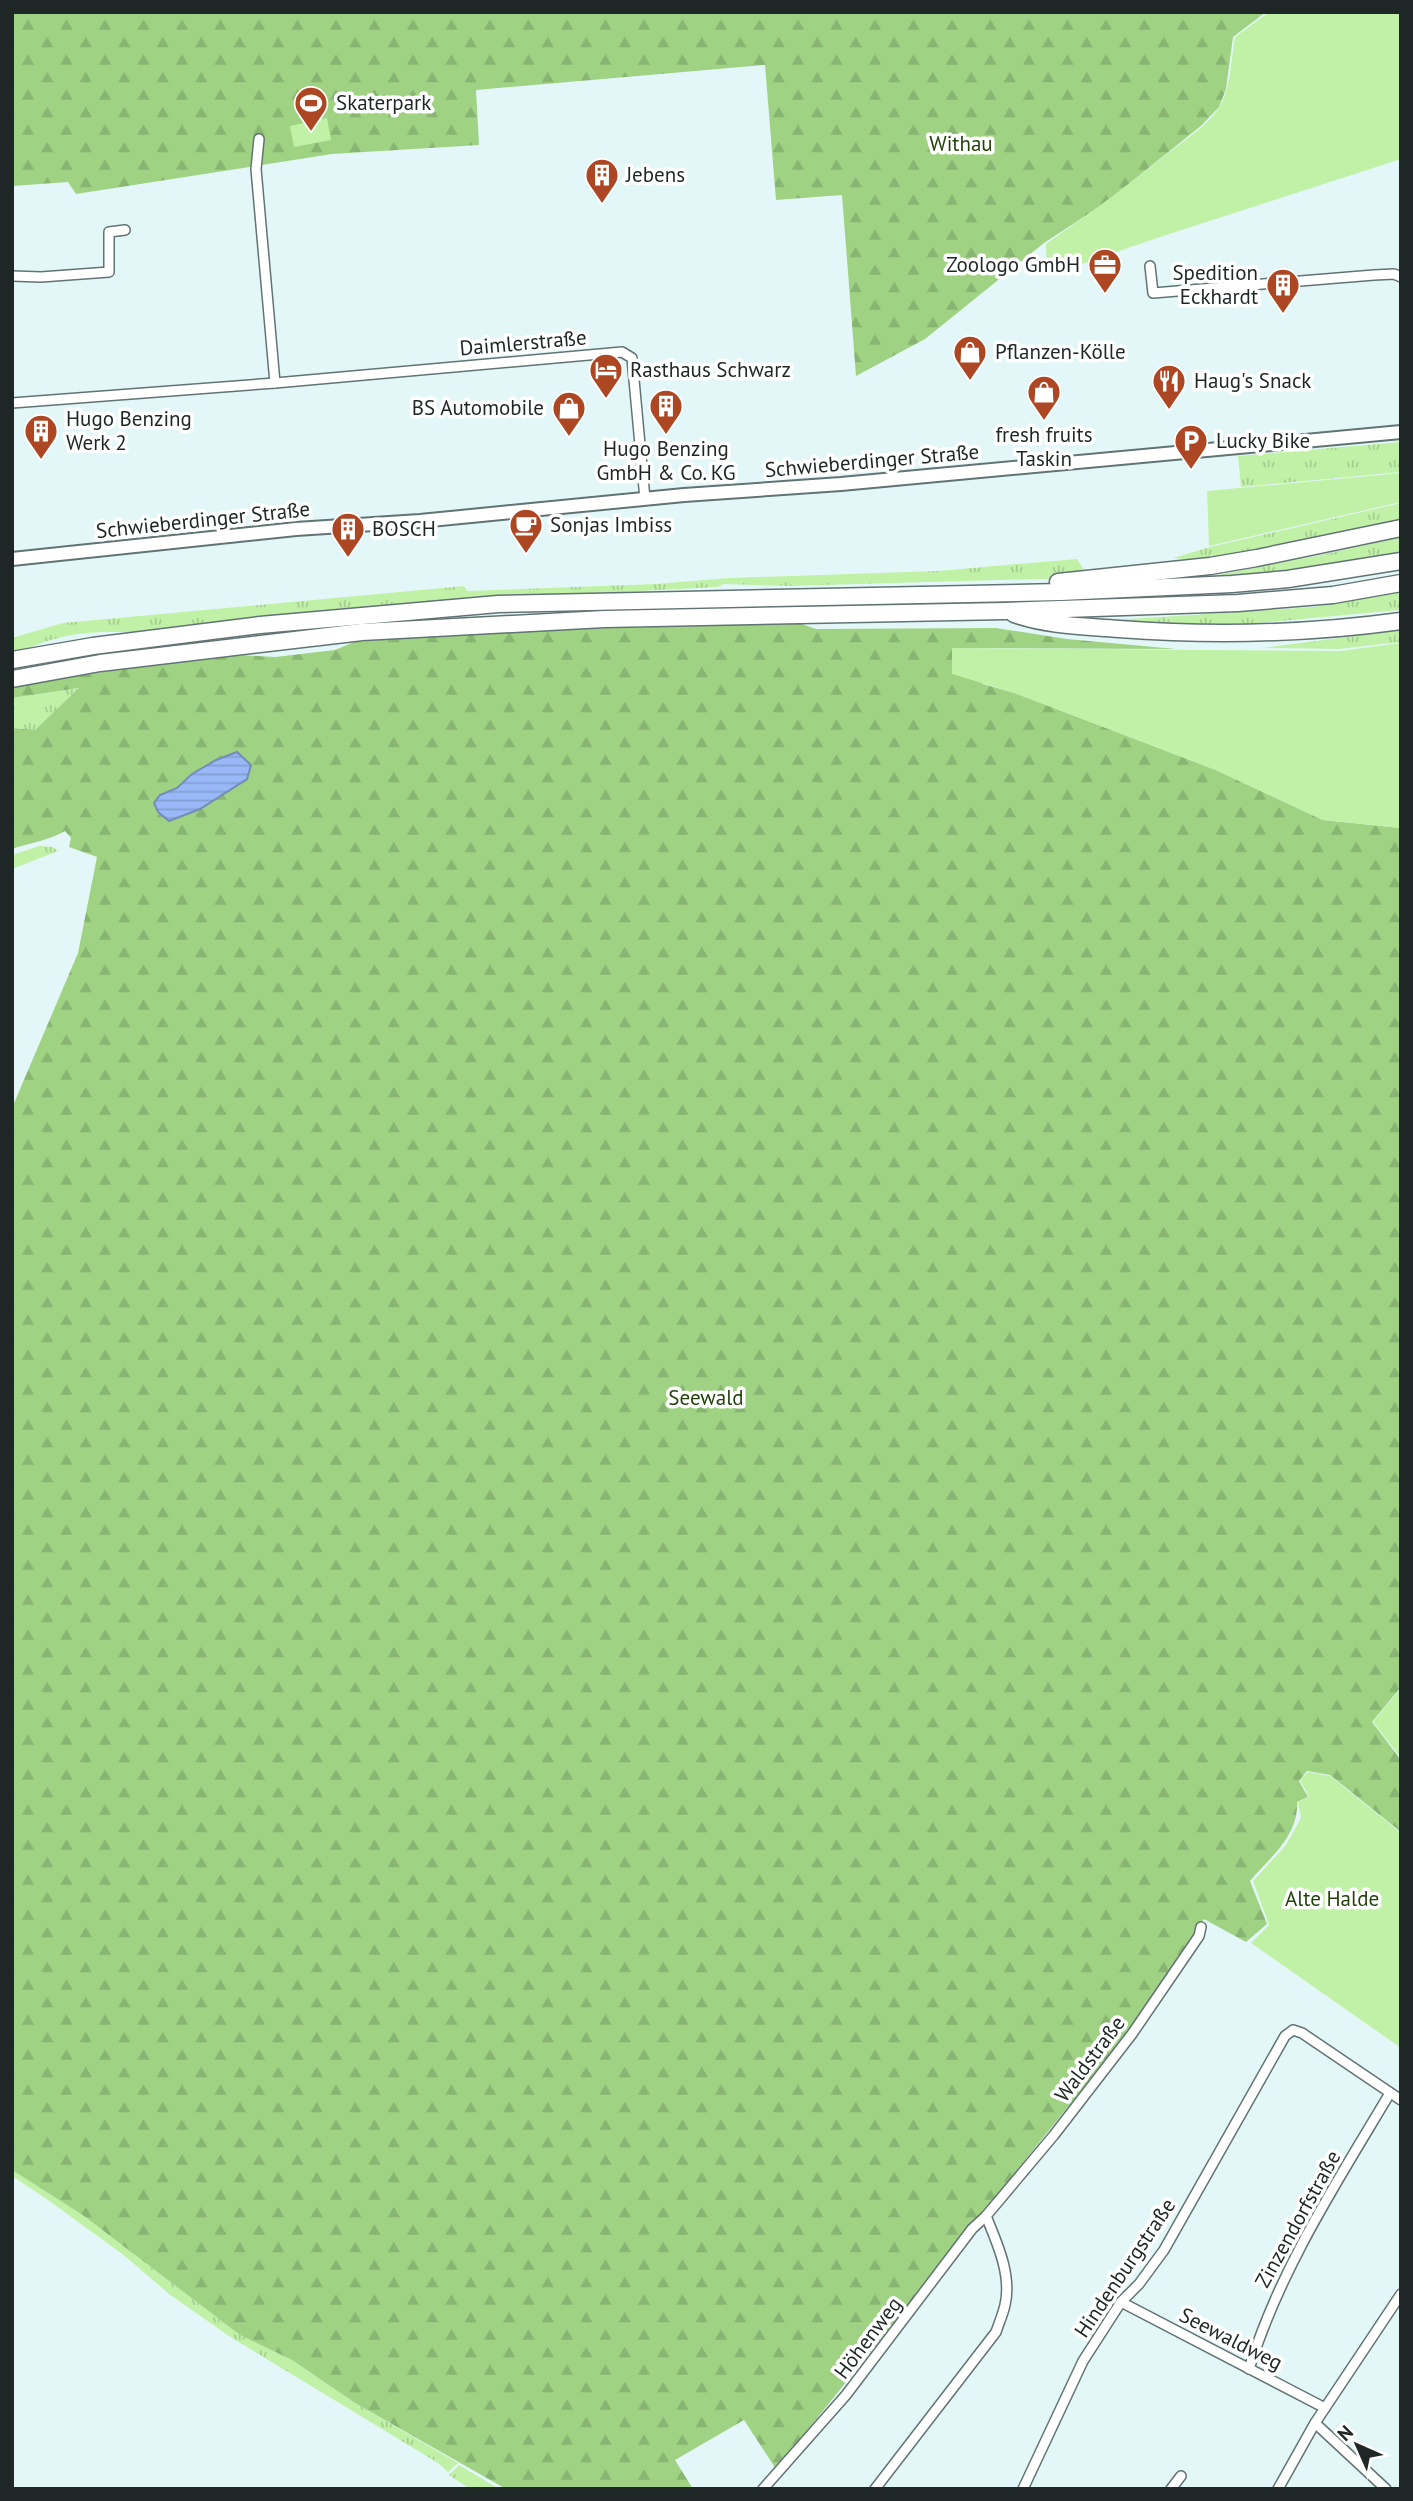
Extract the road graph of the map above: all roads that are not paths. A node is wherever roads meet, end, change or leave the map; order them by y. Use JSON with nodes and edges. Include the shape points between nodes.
{"nodes":[{"id":1,"x":259,"y":139,"type":"dead end"},
{"id":2,"x":125,"y":230,"type":"dead end"},
{"id":3,"x":1150,"y":265,"type":"dead end"},
{"id":4,"x":12,"y":276,"type":"edge"},
{"id":5,"x":1401,"y":277,"type":"edge"},
{"id":6,"x":275,"y":383,"type":"junction"},
{"id":7,"x":12,"y":403,"type":"edge"},
{"id":8,"x":1401,"y":432,"type":"edge"},
{"id":9,"x":645,"y":499,"type":"junction"},
{"id":10,"x":1401,"y":528,"type":"edge"},
{"id":11,"x":12,"y":559,"type":"edge"},
{"id":12,"x":1401,"y":561,"type":"edge"},
{"id":13,"x":1401,"y":583,"type":"edge"},
{"id":14,"x":973,"y":593,"type":"junction"},
{"id":15,"x":1005,"y":611,"type":"junction"},
{"id":16,"x":1401,"y":621,"type":"edge"},
{"id":17,"x":12,"y":660,"type":"edge"},
{"id":18,"x":12,"y":679,"type":"edge"},
{"id":19,"x":1201,"y":1927,"type":"dead end"},
{"id":20,"x":1390,"y":2093,"type":"junction"},
{"id":21,"x":1401,"y":2100,"type":"edge"},
{"id":22,"x":995,"y":2204,"type":"joint"},
{"id":23,"x":986,"y":2217,"type":"junction"},
{"id":24,"x":1401,"y":2294,"type":"edge"},
{"id":25,"x":1121,"y":2302,"type":"junction"},
{"id":26,"x":1249,"y":2369,"type":"junction"},
{"id":27,"x":1325,"y":2408,"type":"junction"},
{"id":28,"x":1315,"y":2423,"type":"junction"},
{"id":29,"x":1181,"y":2476,"type":"dead end"},
{"id":30,"x":763,"y":2489,"type":"edge"},
{"id":31,"x":875,"y":2489,"type":"edge"},
{"id":32,"x":1023,"y":2489,"type":"edge"},
{"id":33,"x":1171,"y":2489,"type":"edge"},
{"id":34,"x":1278,"y":2489,"type":"edge"},
{"id":35,"x":1386,"y":2489,"type":"edge"}],
"edges":[{"from":1,"to":6,"type":"street","via":[[256,169]]},
{"from":2,"to":4,"type":"street","via":[[109,232],[109,272]]},
{"from":3,"to":5,"type":"street","via":[[1153,293],[1374,275]]},
{"from":6,"to":7,"type":"street","name":"Daimlerstraße"},
{"from":6,"to":9,"type":"street","name":"Daimlerstraße","via":[[622,352],[632,358]]},
{"from":8,"to":9,"type":"street","name":"Schwieberdinger Straße"},
{"from":9,"to":11,"type":"street","name":"Schwieberdinger Straße"},
{"from":10,"to":14,"type":"highway","via":[[1222,564],[1004,585]]},
{"from":12,"to":14,"type":"highway","via":[[1246,583]]},
{"from":13,"to":15,"type":"highway","via":[[1333,595],[1238,603]]},
{"from":14,"to":17,"type":"highway","via":[[498,604],[260,625]]},
{"from":15,"to":16,"type":"highway","via":[[1037,622],[1222,634],[1327,630]]},
{"from":15,"to":18,"type":"highway","via":[[604,619],[362,632],[114,661]]},
{"from":19,"to":22,"type":"street","name":"Waldstraße","via":[[1132,2034]]},
{"from":20,"to":21,"type":"street"},
{"from":20,"to":25,"type":"street","name":"Hindenburgstraße","via":[[1302,2033],[1293,2030],[1285,2036],[1164,2250]]},
{"from":20,"to":26,"type":"street","name":"Zinzendorfstraße","via":[[1293,2258],[1261,2329]]},
{"from":22,"to":23,"type":"street","name":"Höhenweg"},
{"from":23,"to":30,"type":"street","name":"Höhenweg","via":[[972,2229],[846,2395]]},
{"from":23,"to":31,"type":"street","via":[[1006,2273],[1006,2303],[996,2332]]},
{"from":24,"to":27,"type":"street"},
{"from":25,"to":26,"type":"street","name":"Seewaldweg"},
{"from":25,"to":32,"type":"street","name":"Hindenburgstraße","via":[[1083,2361]]},
{"from":26,"to":27,"type":"street","name":"Seewaldweg"},
{"from":27,"to":28,"type":"street"},
{"from":28,"to":34,"type":"street"},
{"from":28,"to":35,"type":"street"},
{"from":29,"to":33,"type":"street"}]}
